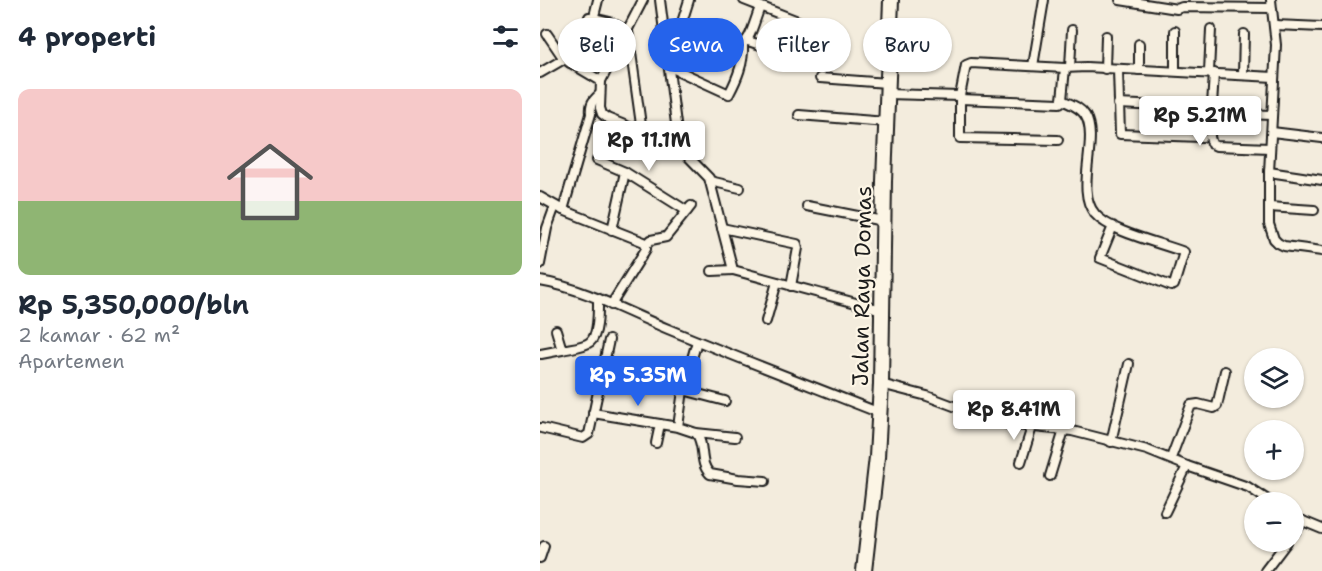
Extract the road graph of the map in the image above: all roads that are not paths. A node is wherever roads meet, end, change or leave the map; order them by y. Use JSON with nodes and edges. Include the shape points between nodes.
{"nodes":[{"id":1,"x":598,"y":0,"type":"edge"},
{"id":2,"x":643,"y":0,"type":"edge"},
{"id":3,"x":660,"y":0,"type":"edge"},
{"id":4,"x":689,"y":0,"type":"edge"},
{"id":5,"x":744,"y":0,"type":"edge"},
{"id":6,"x":891,"y":0,"type":"edge"},
{"id":7,"x":1044,"y":0,"type":"edge"},
{"id":8,"x":1120,"y":0,"type":"edge"},
{"id":9,"x":755,"y":4,"type":"edge"},
{"id":10,"x":1271,"y":4,"type":"edge"},
{"id":11,"x":594,"y":16,"type":"junction"},
{"id":12,"x":589,"y":18,"type":"edge"},
{"id":13,"x":599,"y":18,"type":"edge"},
{"id":14,"x":634,"y":18,"type":"edge"},
{"id":15,"x":663,"y":18,"type":"edge"},
{"id":16,"x":684,"y":18,"type":"edge"},
{"id":17,"x":790,"y":18,"type":"edge"},
{"id":18,"x":1275,"y":25,"type":"junction"},
{"id":19,"x":1322,"y":27,"type":"edge"},
{"id":20,"x":1211,"y":29,"type":"dead end"},
{"id":21,"x":1072,"y":30,"type":"dead end"},
{"id":22,"x":1175,"y":31,"type":"dead end"},
{"id":23,"x":547,"y":34,"type":"dead end"},
{"id":24,"x":1244,"y":34,"type":"dead end"},
{"id":25,"x":1106,"y":36,"type":"dead end"},
{"id":26,"x":745,"y":43,"type":"junction"},
{"id":27,"x":1139,"y":44,"type":"dead end"},
{"id":28,"x":756,"y":46,"type":"edge"},
{"id":29,"x":558,"y":48,"type":"edge"},
{"id":30,"x":744,"y":56,"type":"edge"},
{"id":31,"x":558,"y":65,"type":"edge"},
{"id":32,"x":1033,"y":66,"type":"junction"},
{"id":33,"x":1067,"y":68,"type":"junction"},
{"id":34,"x":1105,"y":69,"type":"junction"},
{"id":35,"x":1118,"y":69,"type":"junction"},
{"id":36,"x":1139,"y":70,"type":"junction"},
{"id":37,"x":1175,"y":71,"type":"junction"},
{"id":38,"x":586,"y":72,"type":"edge"},
{"id":39,"x":606,"y":72,"type":"edge"},
{"id":40,"x":634,"y":72,"type":"edge"},
{"id":41,"x":671,"y":72,"type":"edge"},
{"id":42,"x":686,"y":72,"type":"edge"},
{"id":43,"x":739,"y":72,"type":"edge"},
{"id":44,"x":540,"y":73,"type":"edge"},
{"id":45,"x":1211,"y":73,"type":"junction"},
{"id":46,"x":1243,"y":75,"type":"junction"},
{"id":47,"x":1274,"y":77,"type":"junction"},
{"id":48,"x":820,"y":78,"type":"dead end"},
{"id":49,"x":601,"y":81,"type":"junction"},
{"id":50,"x":887,"y":88,"type":"junction"},
{"id":51,"x":600,"y":94,"type":"junction"},
{"id":52,"x":960,"y":97,"type":"junction"},
{"id":53,"x":1062,"y":100,"type":"junction"},
{"id":54,"x":1118,"y":104,"type":"junction"},
{"id":55,"x":1208,"y":111,"type":"junction"},
{"id":56,"x":799,"y":115,"type":"dead end"},
{"id":57,"x":1272,"y":116,"type":"junction"},
{"id":58,"x":886,"y":122,"type":"junction"},
{"id":59,"x":642,"y":132,"type":"junction"},
{"id":60,"x":1272,"y":132,"type":"junction"},
{"id":61,"x":1202,"y":136,"type":"dead end"},
{"id":62,"x":1322,"y":138,"type":"edge"},
{"id":63,"x":1058,"y":140,"type":"dead end"},
{"id":64,"x":679,"y":147,"type":"junction"},
{"id":65,"x":1270,"y":148,"type":"junction"},
{"id":66,"x":597,"y":160,"type":"dead end"},
{"id":67,"x":625,"y":172,"type":"junction"},
{"id":68,"x":1269,"y":172,"type":"junction"},
{"id":69,"x":1322,"y":180,"type":"edge"},
{"id":70,"x":710,"y":181,"type":"junction"},
{"id":71,"x":740,"y":188,"type":"dead end"},
{"id":72,"x":540,"y":197,"type":"edge"},
{"id":73,"x":555,"y":206,"type":"junction"},
{"id":74,"x":807,"y":206,"type":"dead end"},
{"id":75,"x":1269,"y":207,"type":"junction"},
{"id":76,"x":563,"y":210,"type":"junction"},
{"id":77,"x":1314,"y":210,"type":"dead end"},
{"id":78,"x":884,"y":221,"type":"junction"},
{"id":79,"x":1113,"y":226,"type":"junction"},
{"id":80,"x":722,"y":228,"type":"junction"},
{"id":81,"x":612,"y":230,"type":"junction"},
{"id":82,"x":646,"y":245,"type":"junction"},
{"id":83,"x":1322,"y":251,"type":"edge"},
{"id":84,"x":540,"y":264,"type":"edge"},
{"id":85,"x":733,"y":270,"type":"junction"},
{"id":86,"x":712,"y":271,"type":"dead end"},
{"id":87,"x":540,"y":281,"type":"edge"},
{"id":88,"x":777,"y":282,"type":"junction"},
{"id":89,"x":791,"y":286,"type":"junction"},
{"id":90,"x":598,"y":299,"type":"junction"},
{"id":91,"x":611,"y":305,"type":"junction"},
{"id":92,"x":882,"y":309,"type":"junction"},
{"id":93,"x":766,"y":321,"type":"dead end"},
{"id":94,"x":556,"y":330,"type":"dead end"},
{"id":95,"x":609,"y":340,"type":"dead end"},
{"id":96,"x":698,"y":341,"type":"junction"},
{"id":97,"x":562,"y":350,"type":"junction"},
{"id":98,"x":541,"y":354,"type":"edge"},
{"id":99,"x":1129,"y":364,"type":"dead end"},
{"id":100,"x":1225,"y":371,"type":"dead end"},
{"id":101,"x":881,"y":384,"type":"junction"},
{"id":102,"x":683,"y":390,"type":"junction"},
{"id":103,"x":725,"y":401,"type":"dead end"},
{"id":104,"x":593,"y":413,"type":"junction"},
{"id":105,"x":880,"y":413,"type":"junction"},
{"id":106,"x":660,"y":424,"type":"junction"},
{"id":107,"x":678,"y":427,"type":"junction"},
{"id":108,"x":1032,"y":427,"type":"junction"},
{"id":109,"x":541,"y":428,"type":"edge"},
{"id":110,"x":1064,"y":430,"type":"junction"},
{"id":111,"x":696,"y":433,"type":"junction"},
{"id":112,"x":735,"y":437,"type":"dead end"},
{"id":113,"x":1111,"y":442,"type":"junction"},
{"id":114,"x":656,"y":443,"type":"dead end"},
{"id":115,"x":1171,"y":458,"type":"junction"},
{"id":116,"x":1021,"y":462,"type":"dead end"},
{"id":117,"x":1187,"y":466,"type":"junction"},
{"id":118,"x":1050,"y":476,"type":"dead end"},
{"id":119,"x":765,"y":481,"type":"dead end"},
{"id":120,"x":1256,"y":492,"type":"edge"},
{"id":121,"x":1166,"y":512,"type":"dead end"},
{"id":122,"x":1304,"y":521,"type":"edge"},
{"id":123,"x":1322,"y":529,"type":"edge"},
{"id":124,"x":543,"y":546,"type":"dead end"},
{"id":125,"x":1279,"y":552,"type":"edge"},
{"id":126,"x":540,"y":558,"type":"edge"},
{"id":127,"x":864,"y":571,"type":"edge"},
{"id":128,"x":1265,"y":571,"type":"edge"}],
"edges":[{"from":1,"to":11,"type":"street"},
{"from":2,"to":14,"type":"street"},
{"from":3,"to":15,"type":"street"},
{"from":4,"to":16,"type":"street"},
{"from":5,"to":9,"type":"street"},
{"from":6,"to":50,"type":"highway","name":"Jalan Raya Domas"},
{"from":7,"to":32,"type":"street"},
{"from":8,"to":10,"type":"street","via":[[1177,9]]},
{"from":9,"to":17,"type":"street"},
{"from":9,"to":26,"type":"street"},
{"from":10,"to":18,"type":"street"},
{"from":11,"to":12,"type":"street"},
{"from":11,"to":13,"type":"street"},
{"from":18,"to":19,"type":"street"},
{"from":18,"to":47,"type":"street"},
{"from":20,"to":45,"type":"street"},
{"from":21,"to":33,"type":"street"},
{"from":22,"to":37,"type":"street"},
{"from":23,"to":29,"type":"street"},
{"from":24,"to":46,"type":"street"},
{"from":25,"to":34,"type":"street"},
{"from":26,"to":28,"type":"street"},
{"from":26,"to":30,"type":"street"},
{"from":27,"to":36,"type":"street"},
{"from":31,"to":44,"type":"street"},
{"from":32,"to":33,"type":"street"},
{"from":32,"to":52,"type":"street","via":[[966,65]]},
{"from":33,"to":34,"type":"street"},
{"from":33,"to":53,"type":"street"},
{"from":34,"to":35,"type":"street"},
{"from":35,"to":36,"type":"street"},
{"from":35,"to":54,"type":"street"},
{"from":36,"to":37,"type":"street"},
{"from":37,"to":45,"type":"street"},
{"from":38,"to":49,"type":"street"},
{"from":39,"to":49,"type":"street"},
{"from":40,"to":59,"type":"street"},
{"from":41,"to":64,"type":"street"},
{"from":42,"to":43,"type":"street","via":[[729,94]]},
{"from":45,"to":46,"type":"street"},
{"from":45,"to":55,"type":"street"},
{"from":46,"to":47,"type":"street"},
{"from":47,"to":57,"type":"street"},
{"from":48,"to":50,"type":"street"},
{"from":49,"to":51,"type":"street"},
{"from":50,"to":52,"type":"street"},
{"from":50,"to":58,"type":"highway","name":"Jalan Raya Domas"},
{"from":51,"to":59,"type":"street","via":[[602,114]]},
{"from":51,"to":76,"type":"street","via":[[590,106]]},
{"from":52,"to":53,"type":"street","via":[[1060,103]]},
{"from":52,"to":63,"type":"street","via":[[962,139]]},
{"from":53,"to":79,"type":"street","via":[[1086,115],[1091,208]]},
{"from":54,"to":55,"type":"street"},
{"from":54,"to":61,"type":"street","via":[[1120,134]]},
{"from":55,"to":57,"type":"street"},
{"from":55,"to":65,"type":"street","via":[[1214,146]]},
{"from":56,"to":58,"type":"street"},
{"from":57,"to":60,"type":"street"},
{"from":58,"to":78,"type":"highway","name":"Jalan Raya Domas"},
{"from":59,"to":64,"type":"street"},
{"from":60,"to":62,"type":"street"},
{"from":60,"to":65,"type":"street"},
{"from":64,"to":70,"type":"street"},
{"from":65,"to":68,"type":"street"},
{"from":66,"to":67,"type":"street"},
{"from":67,"to":81,"type":"street"},
{"from":67,"to":82,"type":"street","via":[[689,209],[666,237]]},
{"from":68,"to":69,"type":"street"},
{"from":68,"to":75,"type":"street"},
{"from":70,"to":71,"type":"street"},
{"from":70,"to":80,"type":"street"},
{"from":72,"to":73,"type":"street"},
{"from":73,"to":76,"type":"street"},
{"from":73,"to":84,"type":"street"},
{"from":74,"to":78,"type":"street"},
{"from":75,"to":77,"type":"street"},
{"from":75,"to":83,"type":"street","via":[[1269,224],[1278,243]]},
{"from":76,"to":81,"type":"street"},
{"from":78,"to":92,"type":"highway","name":"Jalan Raya Domas"},
{"from":79,"to":79,"type":"street","via":[[1184,252],[1174,285],[1100,258]]},
{"from":80,"to":85,"type":"street"},
{"from":80,"to":89,"type":"street","via":[[797,244]]},
{"from":81,"to":82,"type":"street"},
{"from":82,"to":91,"type":"street"},
{"from":85,"to":86,"type":"street"},
{"from":85,"to":88,"type":"street"},
{"from":87,"to":90,"type":"street","via":[[560,284]]},
{"from":88,"to":89,"type":"street"},
{"from":88,"to":93,"type":"street"},
{"from":89,"to":92,"type":"street"},
{"from":90,"to":91,"type":"street"},
{"from":90,"to":97,"type":"street","via":[[593,340]]},
{"from":91,"to":96,"type":"street"},
{"from":92,"to":101,"type":"highway","name":"Jalan Raya Domas"},
{"from":94,"to":97,"type":"street"},
{"from":95,"to":104,"type":"street"},
{"from":96,"to":102,"type":"street"},
{"from":96,"to":105,"type":"street"},
{"from":97,"to":98,"type":"street"},
{"from":99,"to":113,"type":"street"},
{"from":100,"to":115,"type":"street","via":[[1217,406],[1191,405]]},
{"from":101,"to":105,"type":"highway","name":"Jalan Raya Domas"},
{"from":101,"to":108,"type":"street","via":[[991,420]]},
{"from":102,"to":103,"type":"street"},
{"from":102,"to":107,"type":"street"},
{"from":104,"to":106,"type":"street"},
{"from":104,"to":109,"type":"street","via":[[589,434],[583,438]]},
{"from":105,"to":127,"type":"highway","name":"Jalan Raya Domas"},
{"from":106,"to":107,"type":"street"},
{"from":106,"to":114,"type":"street"},
{"from":107,"to":111,"type":"street"},
{"from":108,"to":110,"type":"street"},
{"from":108,"to":116,"type":"street"},
{"from":110,"to":113,"type":"street"},
{"from":110,"to":118,"type":"street"},
{"from":111,"to":112,"type":"street"},
{"from":111,"to":119,"type":"street","via":[[702,441],[702,462],[710,474]]},
{"from":113,"to":115,"type":"street"},
{"from":115,"to":117,"type":"street"},
{"from":117,"to":120,"type":"street"},
{"from":117,"to":121,"type":"street"},
{"from":122,"to":123,"type":"street"},
{"from":124,"to":126,"type":"street"},
{"from":125,"to":128,"type":"street"}]}
